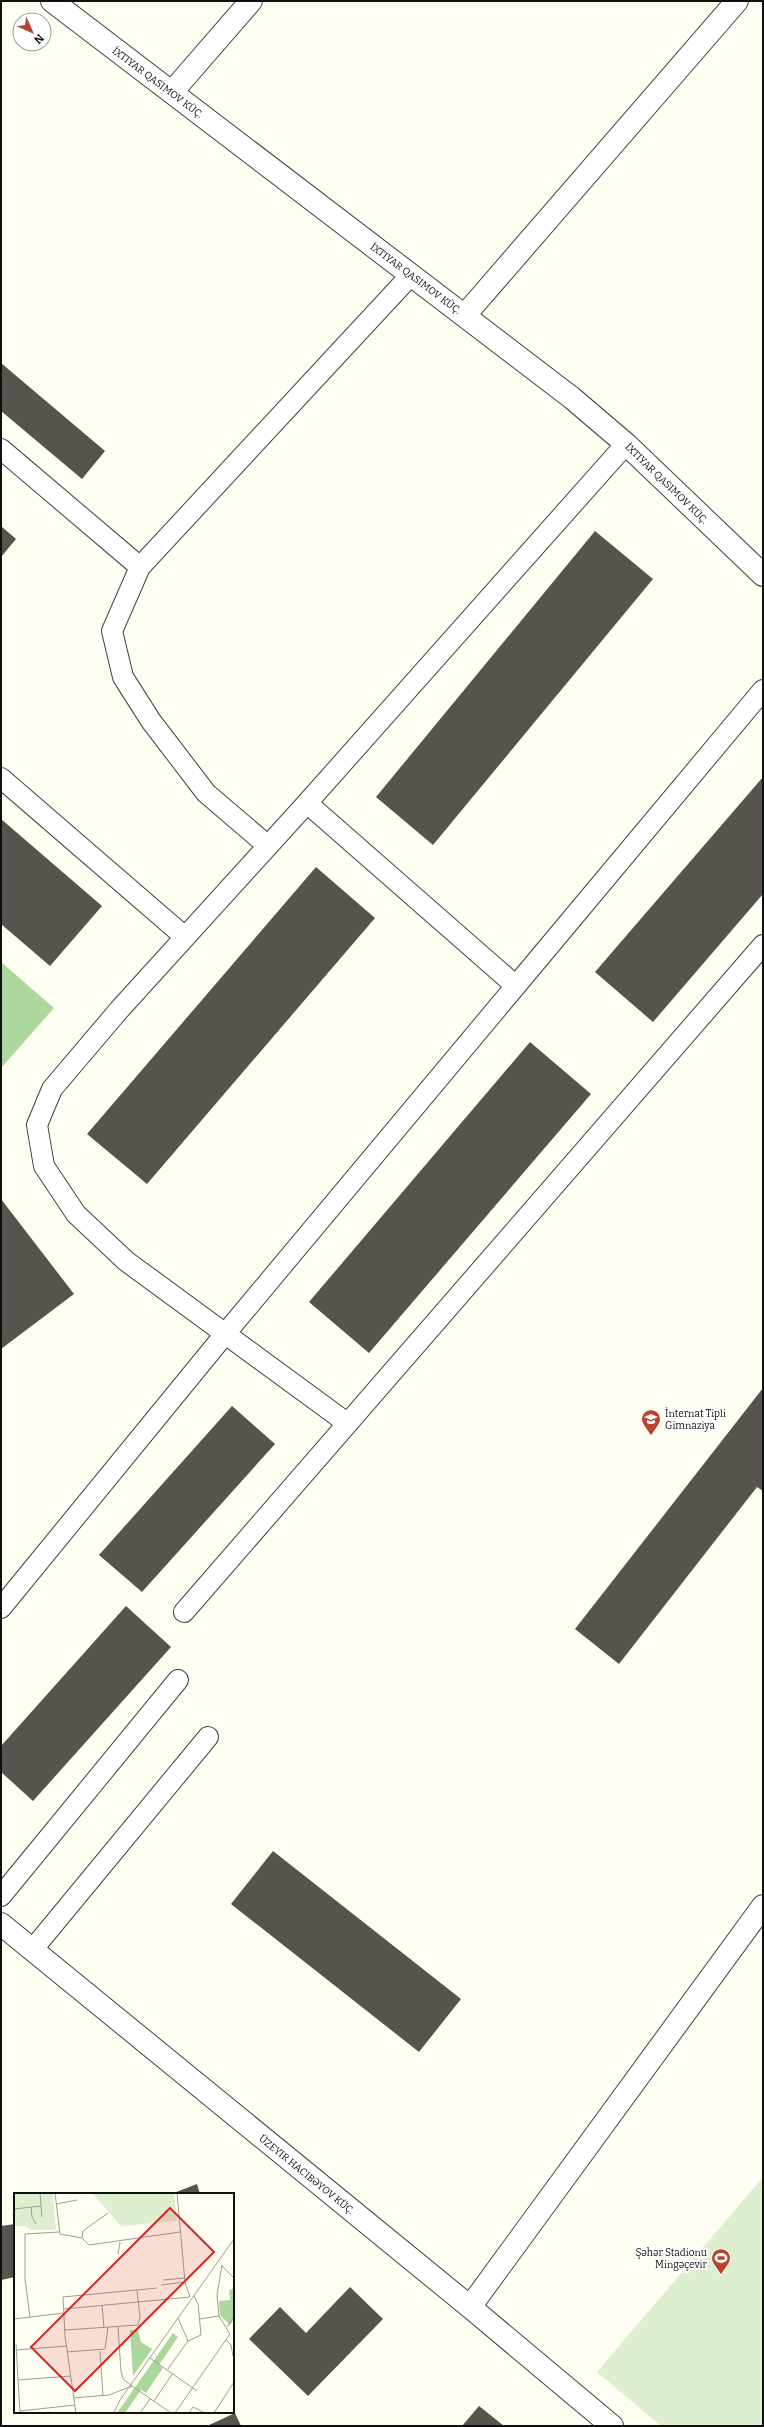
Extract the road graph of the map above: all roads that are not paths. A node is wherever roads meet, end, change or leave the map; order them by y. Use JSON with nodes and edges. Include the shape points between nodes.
{"nodes":[{"id":1,"x":52,"y":1,"type":"edge"},
{"id":2,"x":251,"y":1,"type":"edge"},
{"id":3,"x":736,"y":1,"type":"edge"},
{"id":4,"x":172,"y":92,"type":"junction"},
{"id":5,"x":411,"y":275,"type":"junction"},
{"id":6,"x":466,"y":315,"type":"junction"},
{"id":7,"x":626,"y":444,"type":"junction"},
{"id":8,"x":1,"y":449,"type":"edge"},
{"id":9,"x":140,"y":567,"type":"junction"},
{"id":10,"x":763,"y":575,"type":"edge"},
{"id":11,"x":763,"y":690,"type":"edge"},
{"id":12,"x":1,"y":778,"type":"edge"},
{"id":13,"x":307,"y":803,"type":"junction"},
{"id":14,"x":268,"y":846,"type":"junction"},
{"id":15,"x":185,"y":937,"type":"junction"},
{"id":16,"x":763,"y":945,"type":"edge"},
{"id":17,"x":516,"y":986,"type":"junction"},
{"id":18,"x":225,"y":1334,"type":"junction"},
{"id":19,"x":347,"y":1423,"type":"junction"},
{"id":20,"x":1,"y":1608,"type":"edge"},
{"id":21,"x":184,"y":1612,"type":"dead end"},
{"id":22,"x":178,"y":1680,"type":"dead end"},
{"id":23,"x":208,"y":1737,"type":"dead end"},
{"id":24,"x":1,"y":1896,"type":"edge"},
{"id":25,"x":763,"y":1906,"type":"edge"},
{"id":26,"x":1,"y":1924,"type":"edge"},
{"id":27,"x":33,"y":1949,"type":"junction"},
{"id":28,"x":470,"y":2307,"type":"junction"},
{"id":29,"x":612,"y":2426,"type":"edge"}],
"edges":[{"from":1,"to":4,"type":"street"},
{"from":2,"to":4,"type":"street"},
{"from":3,"to":6,"type":"street"},
{"from":4,"to":5,"type":"street"},
{"from":5,"to":6,"type":"street"},
{"from":5,"to":9,"type":"lane"},
{"from":6,"to":7,"type":"street"},
{"from":7,"to":10,"type":"street"},
{"from":7,"to":13,"type":"lane"},
{"from":8,"to":9,"type":"lane"},
{"from":9,"to":14,"type":"lane","via":[[112,631],[123,677],[151,721],[206,793]]},
{"from":11,"to":17,"type":"lane"},
{"from":12,"to":15,"type":"lane"},
{"from":13,"to":14,"type":"lane"},
{"from":13,"to":17,"type":"lane"},
{"from":14,"to":15,"type":"lane"},
{"from":15,"to":18,"type":"lane","via":[[52,1089],[36,1125],[44,1166],[76,1214],[126,1261]]},
{"from":16,"to":19,"type":"lane"},
{"from":17,"to":18,"type":"lane"},
{"from":18,"to":19,"type":"lane"},
{"from":18,"to":20,"type":"lane"},
{"from":19,"to":21,"type":"lane"},
{"from":22,"to":24,"type":"lane"},
{"from":23,"to":27,"type":"lane"},
{"from":25,"to":28,"type":"street"},
{"from":26,"to":27,"type":"street"},
{"from":27,"to":28,"type":"street"},
{"from":28,"to":29,"type":"street"}]}
